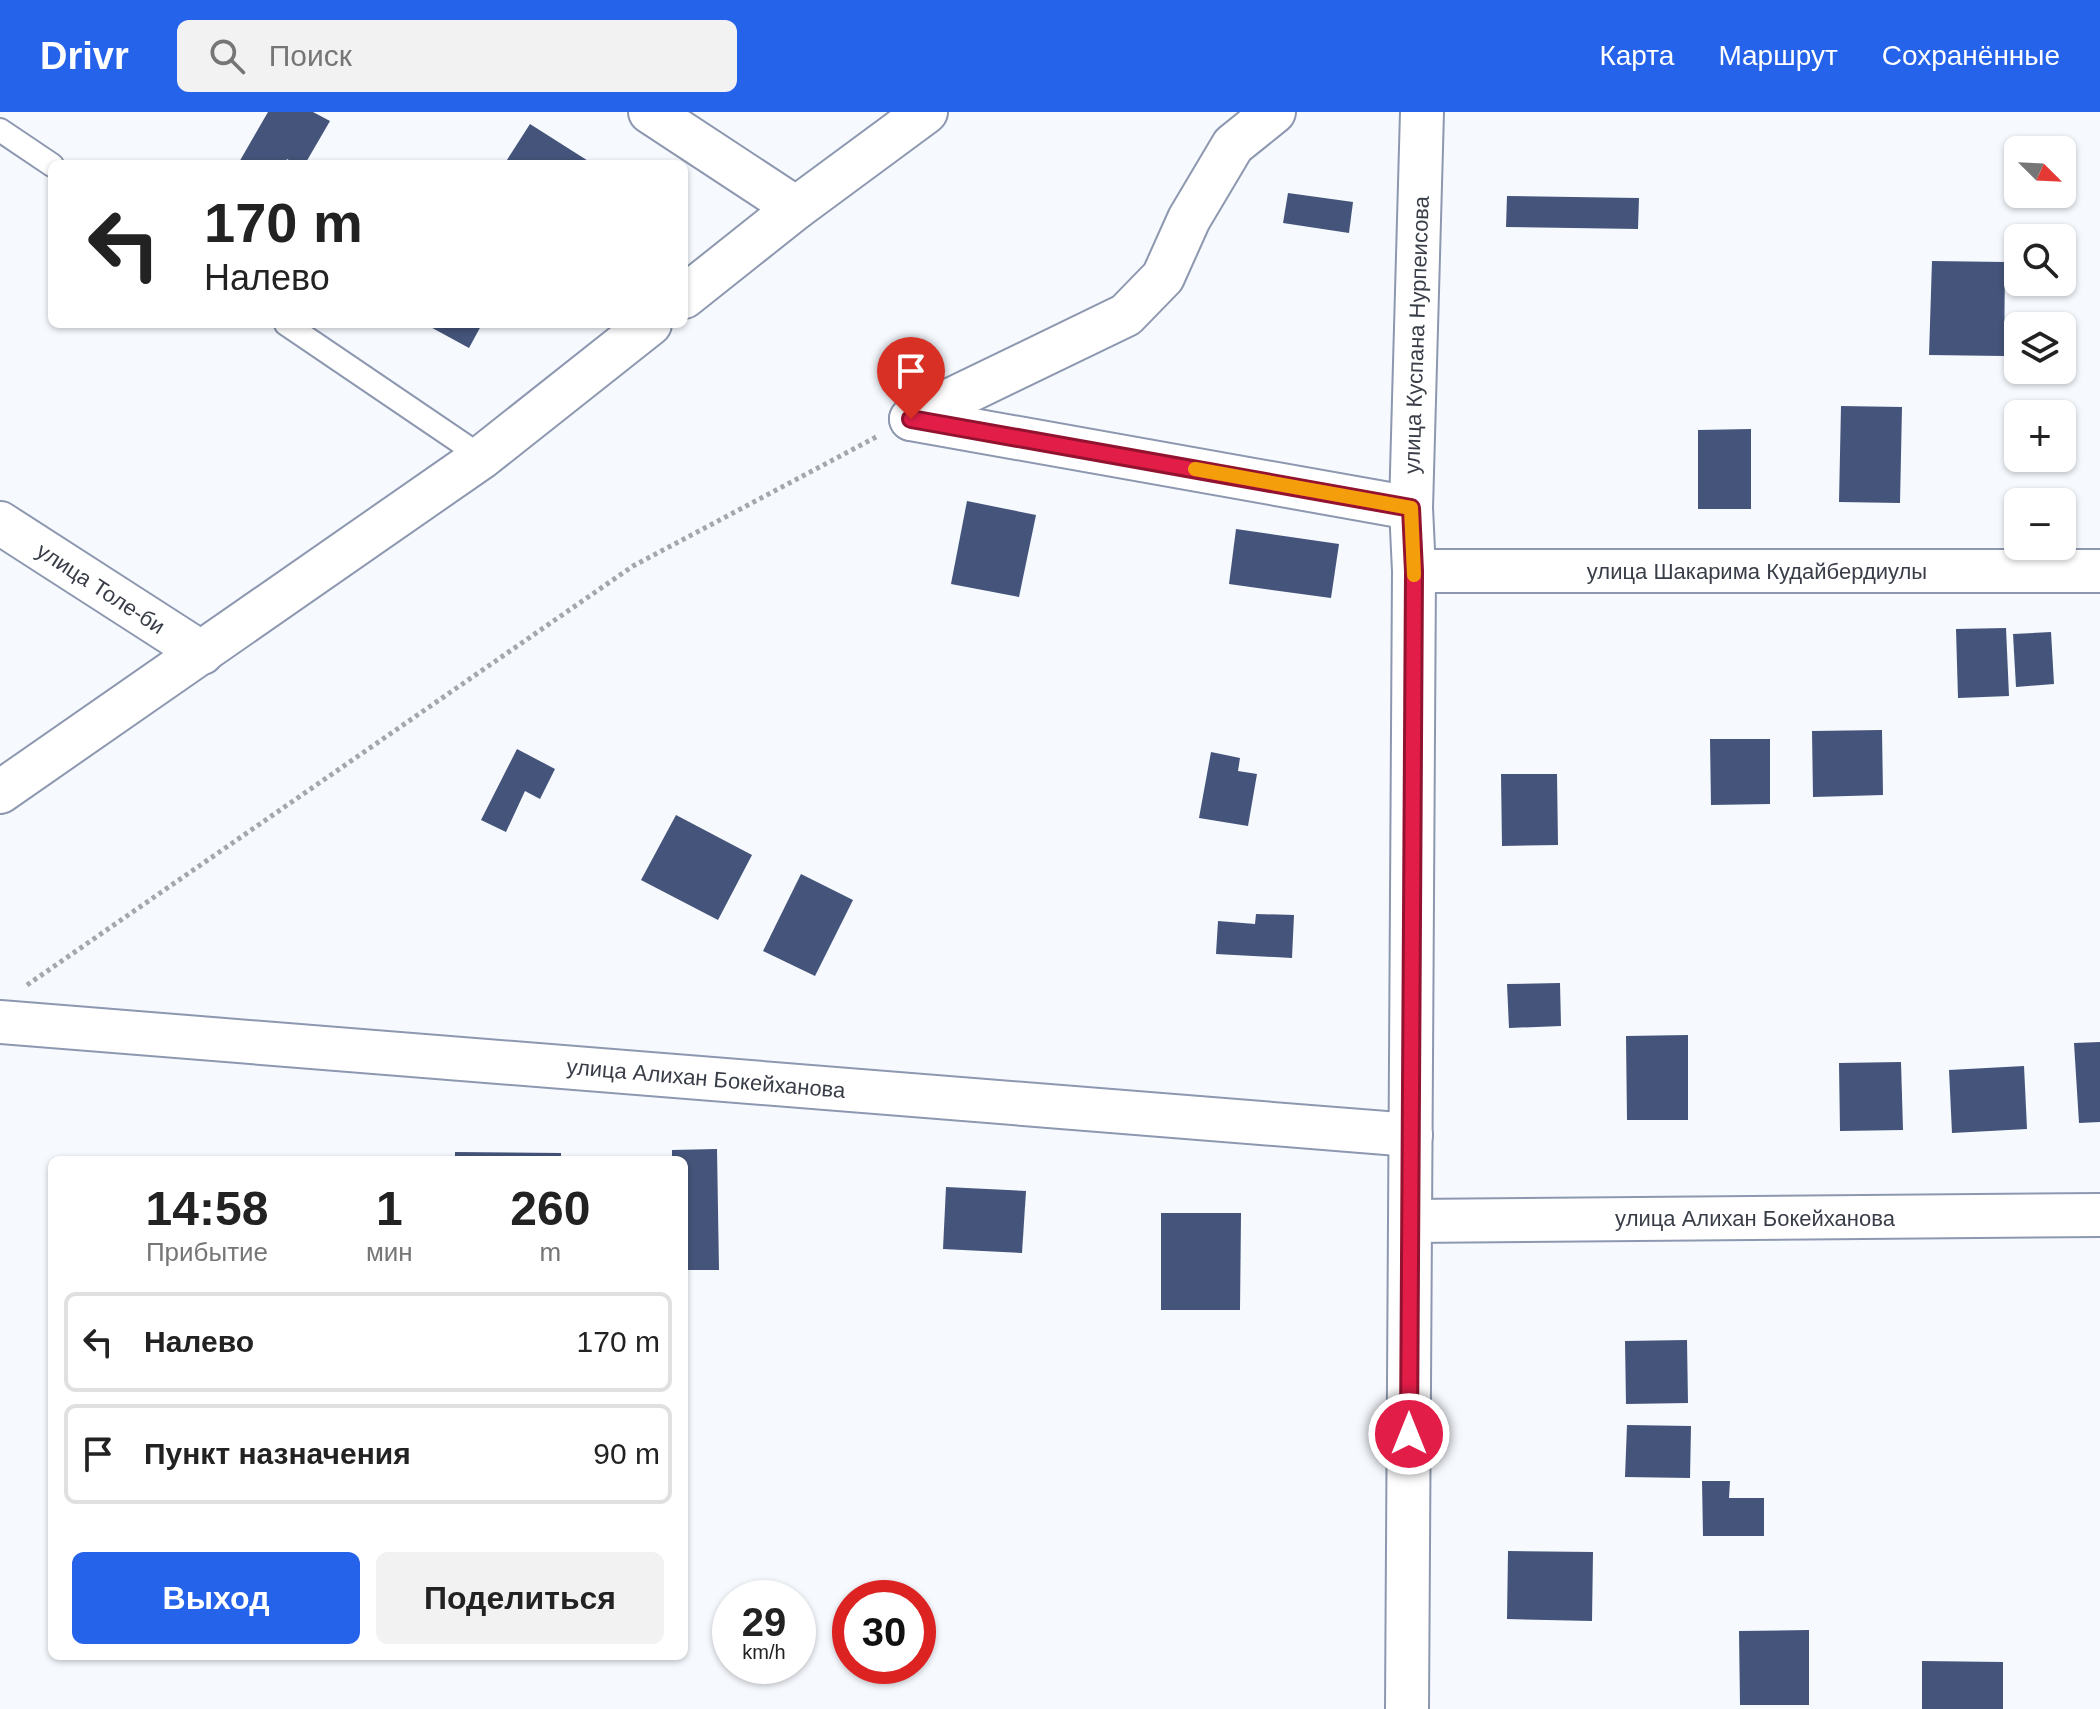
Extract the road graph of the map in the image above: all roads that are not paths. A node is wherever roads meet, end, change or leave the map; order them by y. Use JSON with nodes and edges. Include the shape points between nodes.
{"nodes":[{"id":1,"x":650,"y":112,"type":"edge"},
{"id":2,"x":926,"y":112,"type":"edge"},
{"id":3,"x":1274,"y":112,"type":"edge"},
{"id":4,"x":1422,"y":112,"type":"edge"},
{"id":5,"x":0,"y":130,"type":"edge"},
{"id":6,"x":48,"y":162,"type":"edge"},
{"id":7,"x":796,"y":208,"type":"junction"},
{"id":8,"x":688,"y":294,"type":"edge"},
{"id":9,"x":292,"y":328,"type":"edge"},
{"id":10,"x":645,"y":328,"type":"edge"},
{"id":11,"x":482,"y":457,"type":"junction"},
{"id":12,"x":1411,"y":508,"type":"junction"},
{"id":13,"x":0,"y":523,"type":"edge"},
{"id":14,"x":1414,"y":571,"type":"junction"},
{"id":15,"x":2100,"y":571,"type":"edge"},
{"id":16,"x":202,"y":653,"type":"junction"},
{"id":17,"x":0,"y":792,"type":"edge"},
{"id":18,"x":0,"y":1022,"type":"edge"},
{"id":19,"x":1411,"y":1135,"type":"junction"},
{"id":20,"x":2100,"y":1215,"type":"edge"},
{"id":21,"x":1410,"y":1221,"type":"junction"},
{"id":22,"x":1407,"y":1709,"type":"edge"}],
"edges":[{"from":1,"to":7,"type":"street"},
{"from":2,"to":7,"type":"street"},
{"from":3,"to":12,"type":"street","via":[[1233,145],[1189,219],[1163,277],[1126,315],[911,419]]},
{"from":4,"to":12,"type":"street","name":"улица Куспана Нурпеисова"},
{"from":5,"to":6,"type":"lane"},
{"from":7,"to":8,"type":"street"},
{"from":9,"to":11,"type":"lane"},
{"from":10,"to":11,"type":"street"},
{"from":11,"to":16,"type":"street"},
{"from":12,"to":14,"type":"street","name":"улица Куспана Нурпеисова"},
{"from":13,"to":16,"type":"street","name":"улица Толе-би"},
{"from":14,"to":15,"type":"street","name":"улица Шакарима Кудайбердиулы"},
{"from":14,"to":19,"type":"street","name":"улица Куспана Нурпеисова"},
{"from":16,"to":17,"type":"street"},
{"from":18,"to":19,"type":"street","name":"улица Алихан Бокейханова"},
{"from":19,"to":21,"type":"street","name":"улица Куспана Нурпеисова"},
{"from":20,"to":21,"type":"street","name":"улица Алихан Бокейханова"},
{"from":21,"to":22,"type":"street","name":"улица Куспана Нурпеисова"}]}
